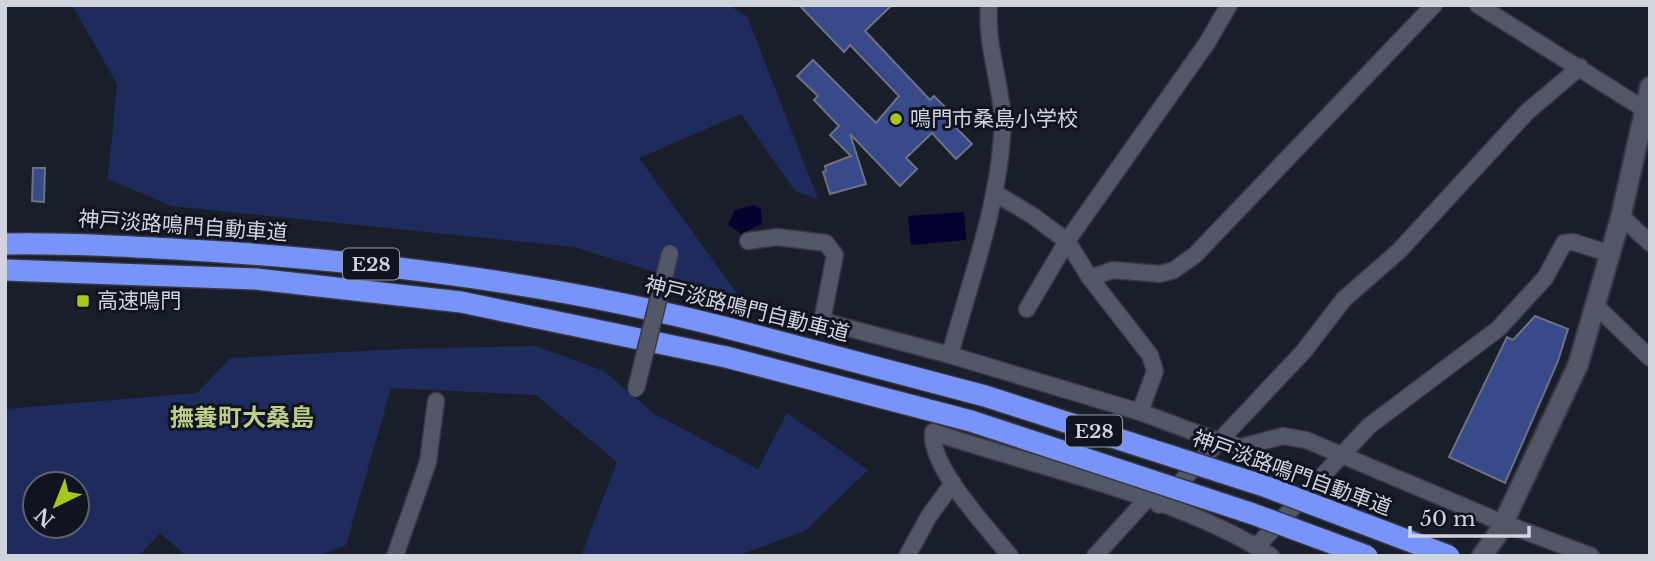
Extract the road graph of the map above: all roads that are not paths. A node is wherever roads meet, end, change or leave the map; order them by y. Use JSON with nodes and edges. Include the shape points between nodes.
{"nodes":[{"id":1,"x":989,"y":5,"type":"edge"},
{"id":2,"x":1229,"y":5,"type":"edge"},
{"id":3,"x":1434,"y":5,"type":"edge"},
{"id":4,"x":1478,"y":5,"type":"edge"},
{"id":5,"x":1580,"y":67,"type":"junction"},
{"id":6,"x":1650,"y":87,"type":"edge"},
{"id":7,"x":1647,"y":111,"type":"edge"},
{"id":8,"x":995,"y":193,"type":"junction"},
{"id":9,"x":1621,"y":216,"type":"junction"},
{"id":10,"x":1067,"y":241,"type":"junction"},
{"id":11,"x":748,"y":242,"type":"dead end"},
{"id":12,"x":1650,"y":243,"type":"edge"},
{"id":13,"x":5,"y":244,"type":"edge"},
{"id":14,"x":670,"y":253,"type":"dead end"},
{"id":15,"x":1611,"y":254,"type":"junction"},
{"id":16,"x":5,"y":270,"type":"edge"},
{"id":17,"x":1090,"y":278,"type":"junction"},
{"id":18,"x":1596,"y":306,"type":"junction"},
{"id":19,"x":1027,"y":309,"type":"dead end"},
{"id":20,"x":950,"y":355,"type":"junction"},
{"id":21,"x":1650,"y":358,"type":"edge"},
{"id":22,"x":636,"y":389,"type":"dead end"},
{"id":23,"x":436,"y":401,"type":"dead end"},
{"id":24,"x":1140,"y":412,"type":"junction"},
{"id":25,"x":1217,"y":442,"type":"junction"},
{"id":26,"x":1341,"y":456,"type":"junction"},
{"id":27,"x":953,"y":483,"type":"junction"},
{"id":28,"x":1153,"y":502,"type":"junction"},
{"id":29,"x":1503,"y":523,"type":"junction"},
{"id":30,"x":1263,"y":552,"type":"edge"},
{"id":31,"x":395,"y":556,"type":"edge"},
{"id":32,"x":907,"y":556,"type":"edge"},
{"id":33,"x":1010,"y":556,"type":"edge"},
{"id":34,"x":1095,"y":556,"type":"edge"},
{"id":35,"x":1367,"y":556,"type":"edge"},
{"id":36,"x":1449,"y":556,"type":"edge"},
{"id":37,"x":1482,"y":556,"type":"edge"},
{"id":38,"x":1591,"y":556,"type":"edge"}],
"edges":[{"from":1,"to":8,"type":"street","via":[[991,60],[1001,102]]},
{"from":2,"to":10,"type":"street"},
{"from":3,"to":17,"type":"street","via":[[1195,254],[1160,274],[1113,270]]},
{"from":4,"to":5,"type":"street"},
{"from":5,"to":7,"type":"street"},
{"from":5,"to":25,"type":"street","via":[[1527,112],[1399,251],[1343,299],[1304,351]]},
{"from":6,"to":7,"type":"street"},
{"from":7,"to":9,"type":"street"},
{"from":8,"to":10,"type":"street"},
{"from":8,"to":20,"type":"street"},
{"from":9,"to":12,"type":"street"},
{"from":9,"to":15,"type":"street"},
{"from":10,"to":17,"type":"street"},
{"from":10,"to":19,"type":"street"},
{"from":11,"to":20,"type":"street","via":[[777,237],[826,243],[835,256],[822,321]]},
{"from":13,"to":36,"type":"highway","name":"神戸淡路鳴門自動車道","number":"E28","bridge":true,"via":[[70,243],[250,254],[422,269],[559,289],[985,396],[1264,486]]},
{"from":14,"to":22,"type":"street","bridge":true},
{"from":15,"to":18,"type":"street"},
{"from":15,"to":26,"type":"street","via":[[1564,243],[1545,278],[1498,329],[1369,426]]},
{"from":16,"to":35,"type":"highway","number":"E28","bridge":true,"via":[[256,279],[461,302],[726,357],[971,421]]},
{"from":17,"to":24,"type":"street","via":[[1150,355],[1155,371]]},
{"from":18,"to":21,"type":"street"},
{"from":18,"to":29,"type":"street","via":[[1578,366]]},
{"from":20,"to":24,"type":"street"},
{"from":23,"to":31,"type":"street","via":[[428,462]]},
{"from":24,"to":25,"type":"street"},
{"from":25,"to":26,"type":"street","via":[[1241,447],[1283,436],[1306,440]]},
{"from":25,"to":28,"type":"street"},
{"from":26,"to":29,"type":"street"},
{"from":26,"to":30,"type":"street"},
{"from":27,"to":28,"type":"street","via":[[932,443],[933,432]]},
{"from":27,"to":32,"type":"street"},
{"from":27,"to":33,"type":"street"},
{"from":28,"to":30,"type":"street","via":[[1241,536]]},
{"from":28,"to":34,"type":"street"},
{"from":29,"to":37,"type":"street"},
{"from":29,"to":38,"type":"street"}]}
